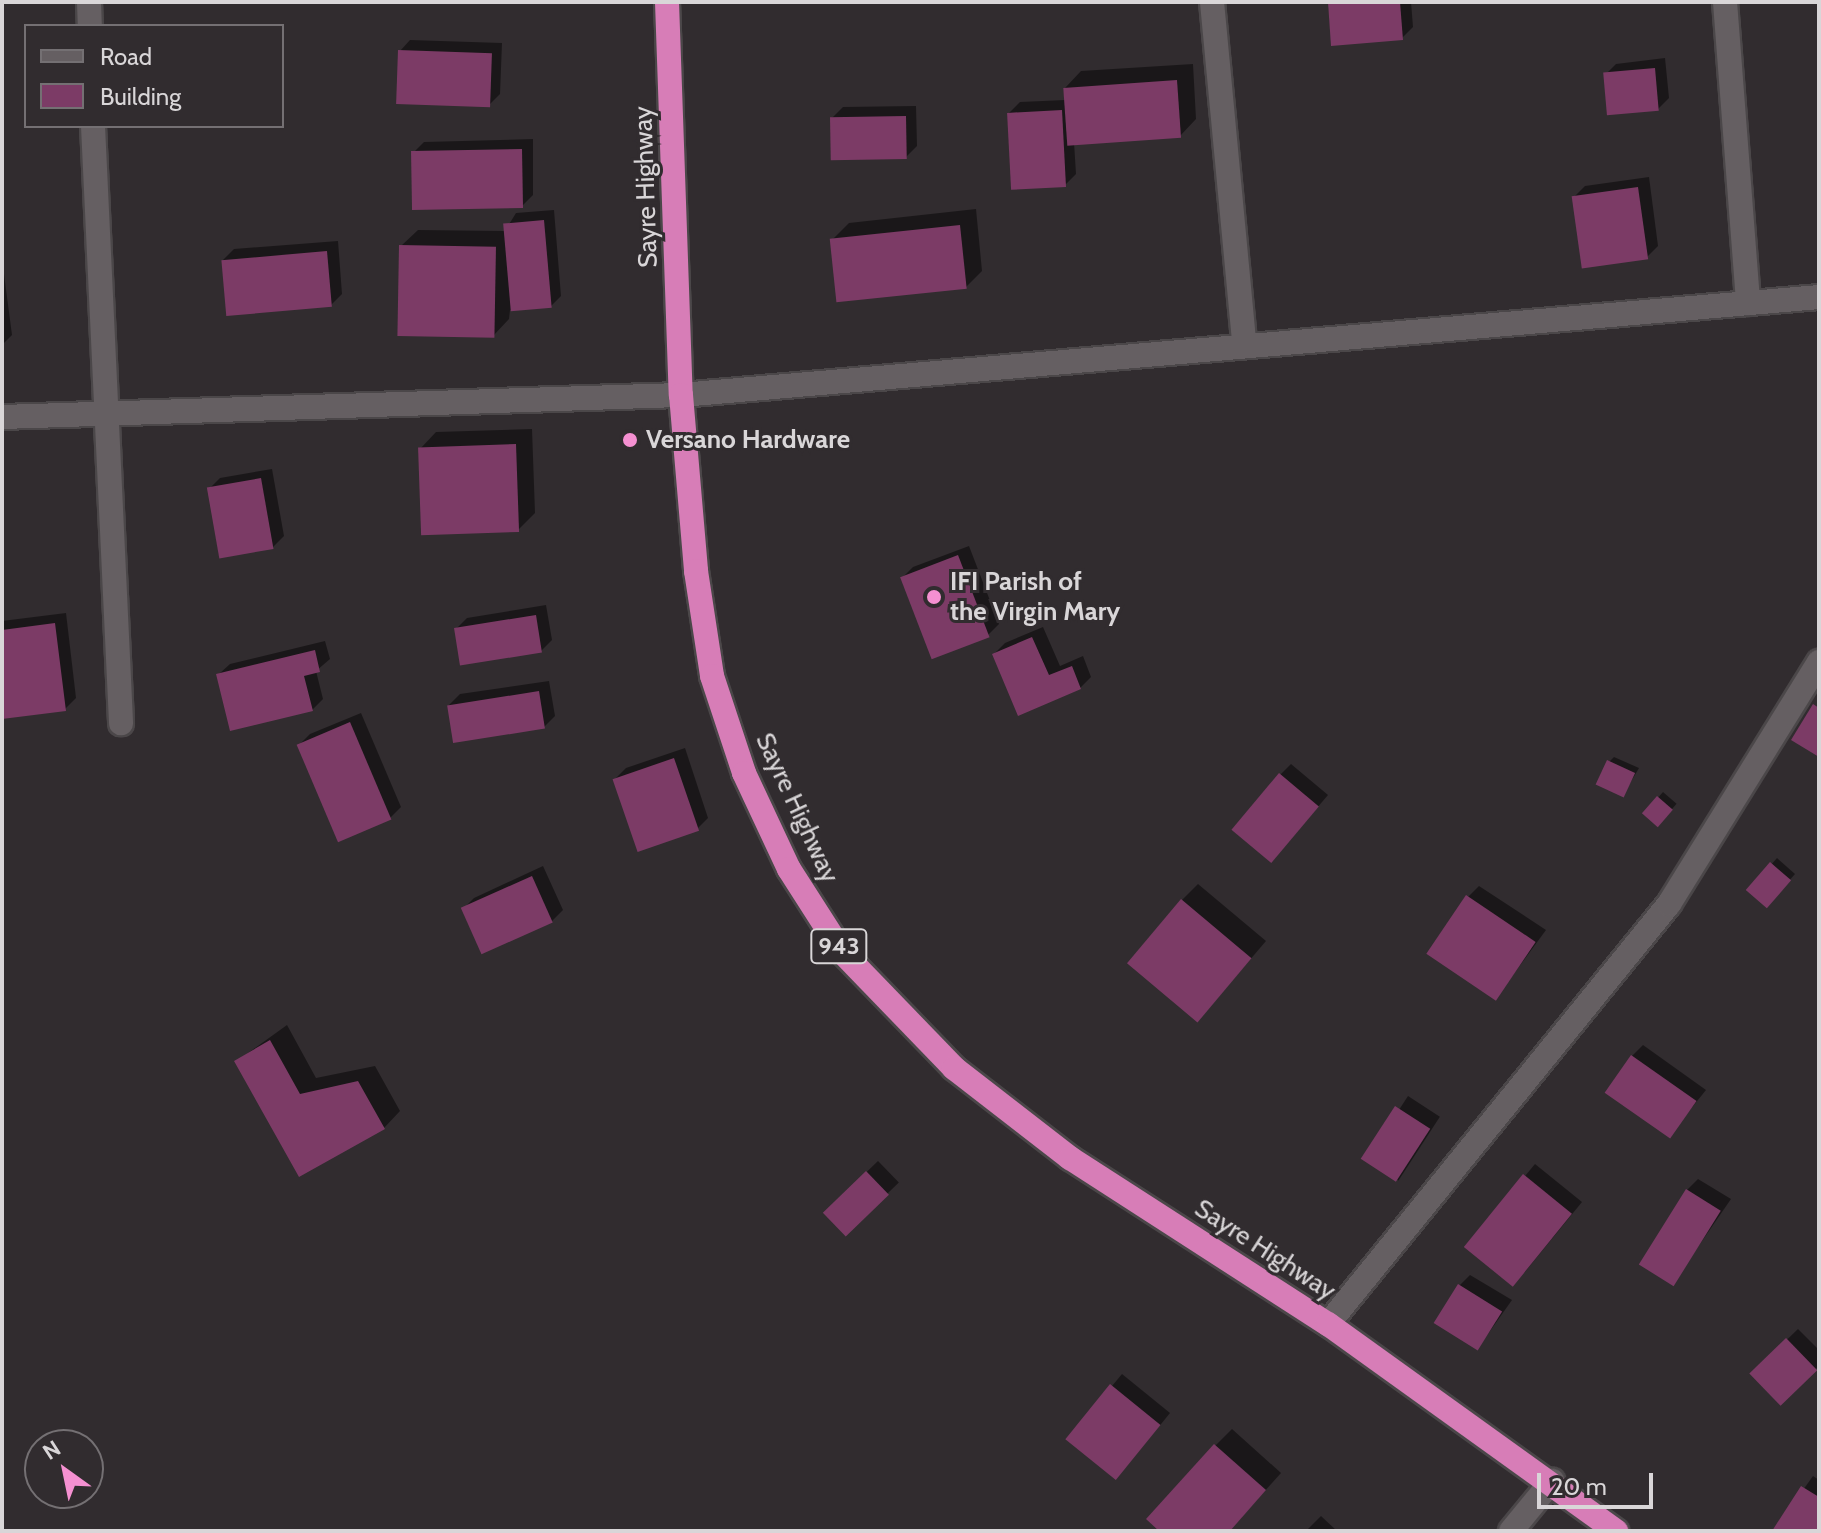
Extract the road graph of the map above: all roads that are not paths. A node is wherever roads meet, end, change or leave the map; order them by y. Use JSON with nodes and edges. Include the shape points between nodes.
{"nodes":[{"id":1,"x":89,"y":2,"type":"edge"},
{"id":2,"x":667,"y":2,"type":"edge"},
{"id":3,"x":1212,"y":2,"type":"edge"},
{"id":4,"x":1725,"y":2,"type":"edge"},
{"id":5,"x":90,"y":24,"type":"edge"},
{"id":6,"x":93,"y":128,"type":"edge"},
{"id":7,"x":1819,"y":297,"type":"edge"},
{"id":8,"x":1748,"y":303,"type":"junction"},
{"id":9,"x":1244,"y":343,"type":"junction"},
{"id":10,"x":681,"y":395,"type":"junction"},
{"id":11,"x":103,"y":412,"type":"junction"},
{"id":12,"x":2,"y":417,"type":"edge"},
{"id":13,"x":1819,"y":662,"type":"edge"},
{"id":14,"x":121,"y":723,"type":"dead end"},
{"id":15,"x":1328,"y":1324,"type":"junction"},
{"id":16,"x":1552,"y":1481,"type":"junction"},
{"id":17,"x":1511,"y":1531,"type":"edge"},
{"id":18,"x":1616,"y":1531,"type":"edge"}],
"edges":[{"from":1,"to":5,"type":"street"},
{"from":2,"to":10,"type":"highway","name":"Sayre Highway","number":"943"},
{"from":3,"to":9,"type":"street"},
{"from":4,"to":8,"type":"street"},
{"from":6,"to":11,"type":"street"},
{"from":7,"to":8,"type":"street"},
{"from":8,"to":9,"type":"street"},
{"from":9,"to":10,"type":"street"},
{"from":10,"to":11,"type":"street"},
{"from":10,"to":15,"type":"highway","name":"Sayre Highway","number":"943","via":[[696,571],[712,676],[744,773],[789,869],[842,952],[954,1068],[1059,1149]]},
{"from":11,"to":12,"type":"street"},
{"from":11,"to":14,"type":"street"},
{"from":13,"to":15,"type":"street","via":[[1669,904]]},
{"from":15,"to":16,"type":"highway","name":"Sayre Highway","number":"943"},
{"from":16,"to":17,"type":"street"},
{"from":16,"to":18,"type":"highway","name":"Sayre Highway","number":"943"}]}
